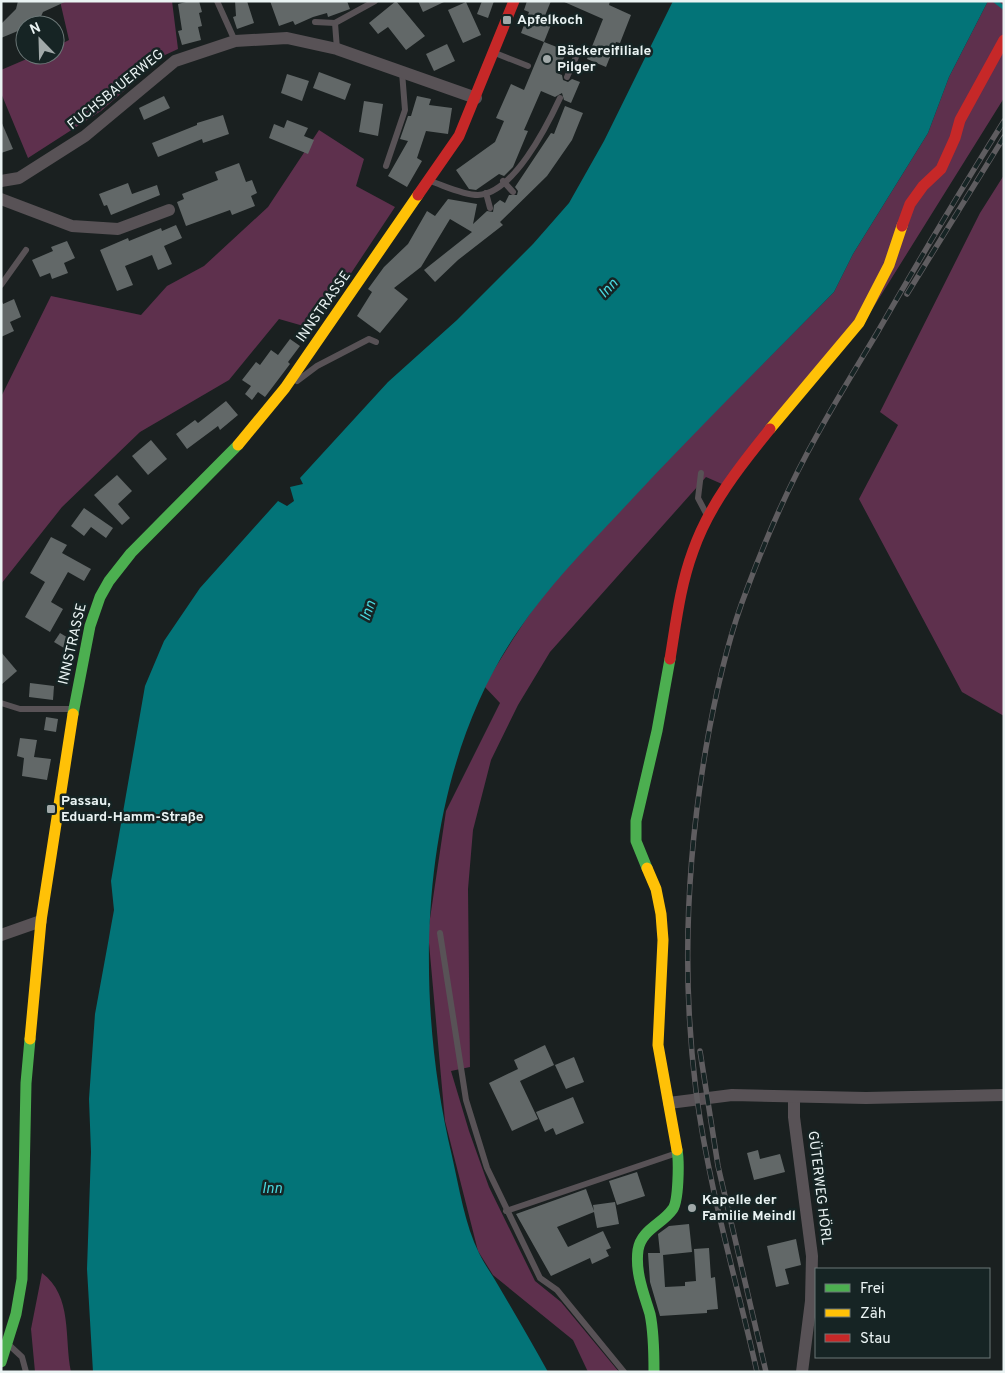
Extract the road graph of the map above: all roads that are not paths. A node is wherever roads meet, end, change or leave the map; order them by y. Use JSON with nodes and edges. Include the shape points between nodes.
{"nodes":[{"id":1,"x":217,"y":1,"type":"edge"},
{"id":2,"x":375,"y":1,"type":"edge"},
{"id":3,"x":514,"y":1,"type":"edge"},
{"id":4,"x":315,"y":22,"type":"dead end"},
{"id":5,"x":335,"y":23,"type":"junction"},
{"id":6,"x":1004,"y":40,"type":"edge"},
{"id":7,"x":235,"y":41,"type":"junction"},
{"id":8,"x":338,"y":49,"type":"junction"},
{"id":9,"x":494,"y":53,"type":"junction"},
{"id":10,"x":576,"y":57,"type":"dead end"},
{"id":11,"x":528,"y":66,"type":"dead end"},
{"id":12,"x":402,"y":72,"type":"junction"},
{"id":13,"x":567,"y":77,"type":"dead end"},
{"id":14,"x":476,"y":98,"type":"junction"},
{"id":15,"x":560,"y":98,"type":"dead end"},
{"id":16,"x":386,"y":166,"type":"dead end"},
{"id":17,"x":1,"y":181,"type":"edge"},
{"id":18,"x":429,"y":181,"type":"junction"},
{"id":19,"x":503,"y":181,"type":"junction"},
{"id":20,"x":513,"y":192,"type":"dead end"},
{"id":21,"x":486,"y":193,"type":"junction"},
{"id":22,"x":1,"y":199,"type":"edge"},
{"id":23,"x":490,"y":208,"type":"dead end"},
{"id":24,"x":170,"y":210,"type":"dead end"},
{"id":25,"x":26,"y":250,"type":"dead end"},
{"id":26,"x":1,"y":285,"type":"edge"},
{"id":27,"x":376,"y":342,"type":"dead end"},
{"id":28,"x":285,"y":388,"type":"junction"},
{"id":29,"x":701,"y":473,"type":"dead end"},
{"id":30,"x":708,"y":518,"type":"junction"},
{"id":31,"x":1,"y":703,"type":"edge"},
{"id":32,"x":74,"y":709,"type":"junction"},
{"id":33,"x":41,"y":921,"type":"junction"},
{"id":34,"x":440,"y":933,"type":"dead end"},
{"id":35,"x":1,"y":935,"type":"edge"},
{"id":36,"x":1004,"y":1095,"type":"edge"},
{"id":37,"x":794,"y":1097,"type":"junction"},
{"id":38,"x":669,"y":1103,"type":"junction"},
{"id":39,"x":678,"y":1153,"type":"junction"},
{"id":40,"x":506,"y":1211,"type":"junction"},
{"id":41,"x":8,"y":1344,"type":"junction"},
{"id":42,"x":1,"y":1362,"type":"edge"},
{"id":43,"x":26,"y":1372,"type":"edge"},
{"id":44,"x":624,"y":1372,"type":"edge"},
{"id":45,"x":654,"y":1372,"type":"edge"},
{"id":46,"x":802,"y":1372,"type":"edge"}],
"edges":[{"from":1,"to":7,"type":"lane"},
{"from":2,"to":5,"type":"lane"},
{"from":3,"to":9,"type":"street","name":"INNSTRASSE"},
{"from":4,"to":5,"type":"lane"},
{"from":5,"to":8,"type":"lane"},
{"from":6,"to":30,"type":"street","via":[[960,120],[941,169],[910,204],[889,266],[859,323],[740,466]]},
{"from":7,"to":8,"type":"street","name":"FUCHSBAUERWEG","via":[[287,38]]},
{"from":7,"to":17,"type":"street","name":"FUCHSBAUERWEG","via":[[175,61],[85,136],[19,178]]},
{"from":8,"to":12,"type":"street","name":"FUCHSBAUERWEG"},
{"from":9,"to":11,"type":"lane"},
{"from":9,"to":14,"type":"street","name":"INNSTRASSE"},
{"from":10,"to":13,"type":"lane"},
{"from":12,"to":14,"type":"street","name":"FUCHSBAUERWEG"},
{"from":12,"to":16,"type":"lane","via":[[405,110]]},
{"from":14,"to":18,"type":"street","name":"INNSTRASSE","via":[[458,136]]},
{"from":15,"to":19,"type":"lane","via":[[544,132],[525,161]]},
{"from":18,"to":21,"type":"lane","via":[[470,194]]},
{"from":18,"to":28,"type":"street","name":"INNSTRASSE"},
{"from":19,"to":20,"type":"lane"},
{"from":19,"to":21,"type":"lane"},
{"from":21,"to":23,"type":"lane"},
{"from":22,"to":24,"type":"street","via":[[82,227],[118,229]]},
{"from":25,"to":26,"type":"lane"},
{"from":27,"to":28,"type":"lane","via":[[369,339],[346,349]]},
{"from":28,"to":32,"type":"street","name":"INNSTRASSE","via":[[250,433],[132,553],[109,581],[90,626]]},
{"from":29,"to":30,"type":"lane","via":[[698,498]]},
{"from":30,"to":38,"type":"street","via":[[693,550],[682,590],[657,731],[636,821],[636,842],[656,889],[661,914],[663,940],[658,1046]]},
{"from":31,"to":32,"type":"lane","via":[[20,709]]},
{"from":32,"to":33,"type":"street","name":"INNSTRASSE"},
{"from":33,"to":35,"type":"street"},
{"from":33,"to":41,"type":"street","name":"INNSTRASSE","via":[[26,1083],[22,1280]]},
{"from":34,"to":40,"type":"lane","via":[[466,1100],[487,1168]]},
{"from":36,"to":37,"type":"street"},
{"from":37,"to":38,"type":"street","via":[[732,1095]]},
{"from":37,"to":46,"type":"street","name":"GÜTERWEG HÖRL","via":[[812,1256],[811,1301]]},
{"from":38,"to":39,"type":"street"},
{"from":39,"to":40,"type":"lane"},
{"from":39,"to":45,"type":"street","via":[[673,1210],[650,1228],[638,1249],[640,1284],[650,1316],[654,1346]]},
{"from":40,"to":44,"type":"lane","via":[[540,1278],[557,1290]]},
{"from":41,"to":42,"type":"street","name":"INNSTRASSE"},
{"from":41,"to":43,"type":"lane","via":[[22,1357]]}]}
